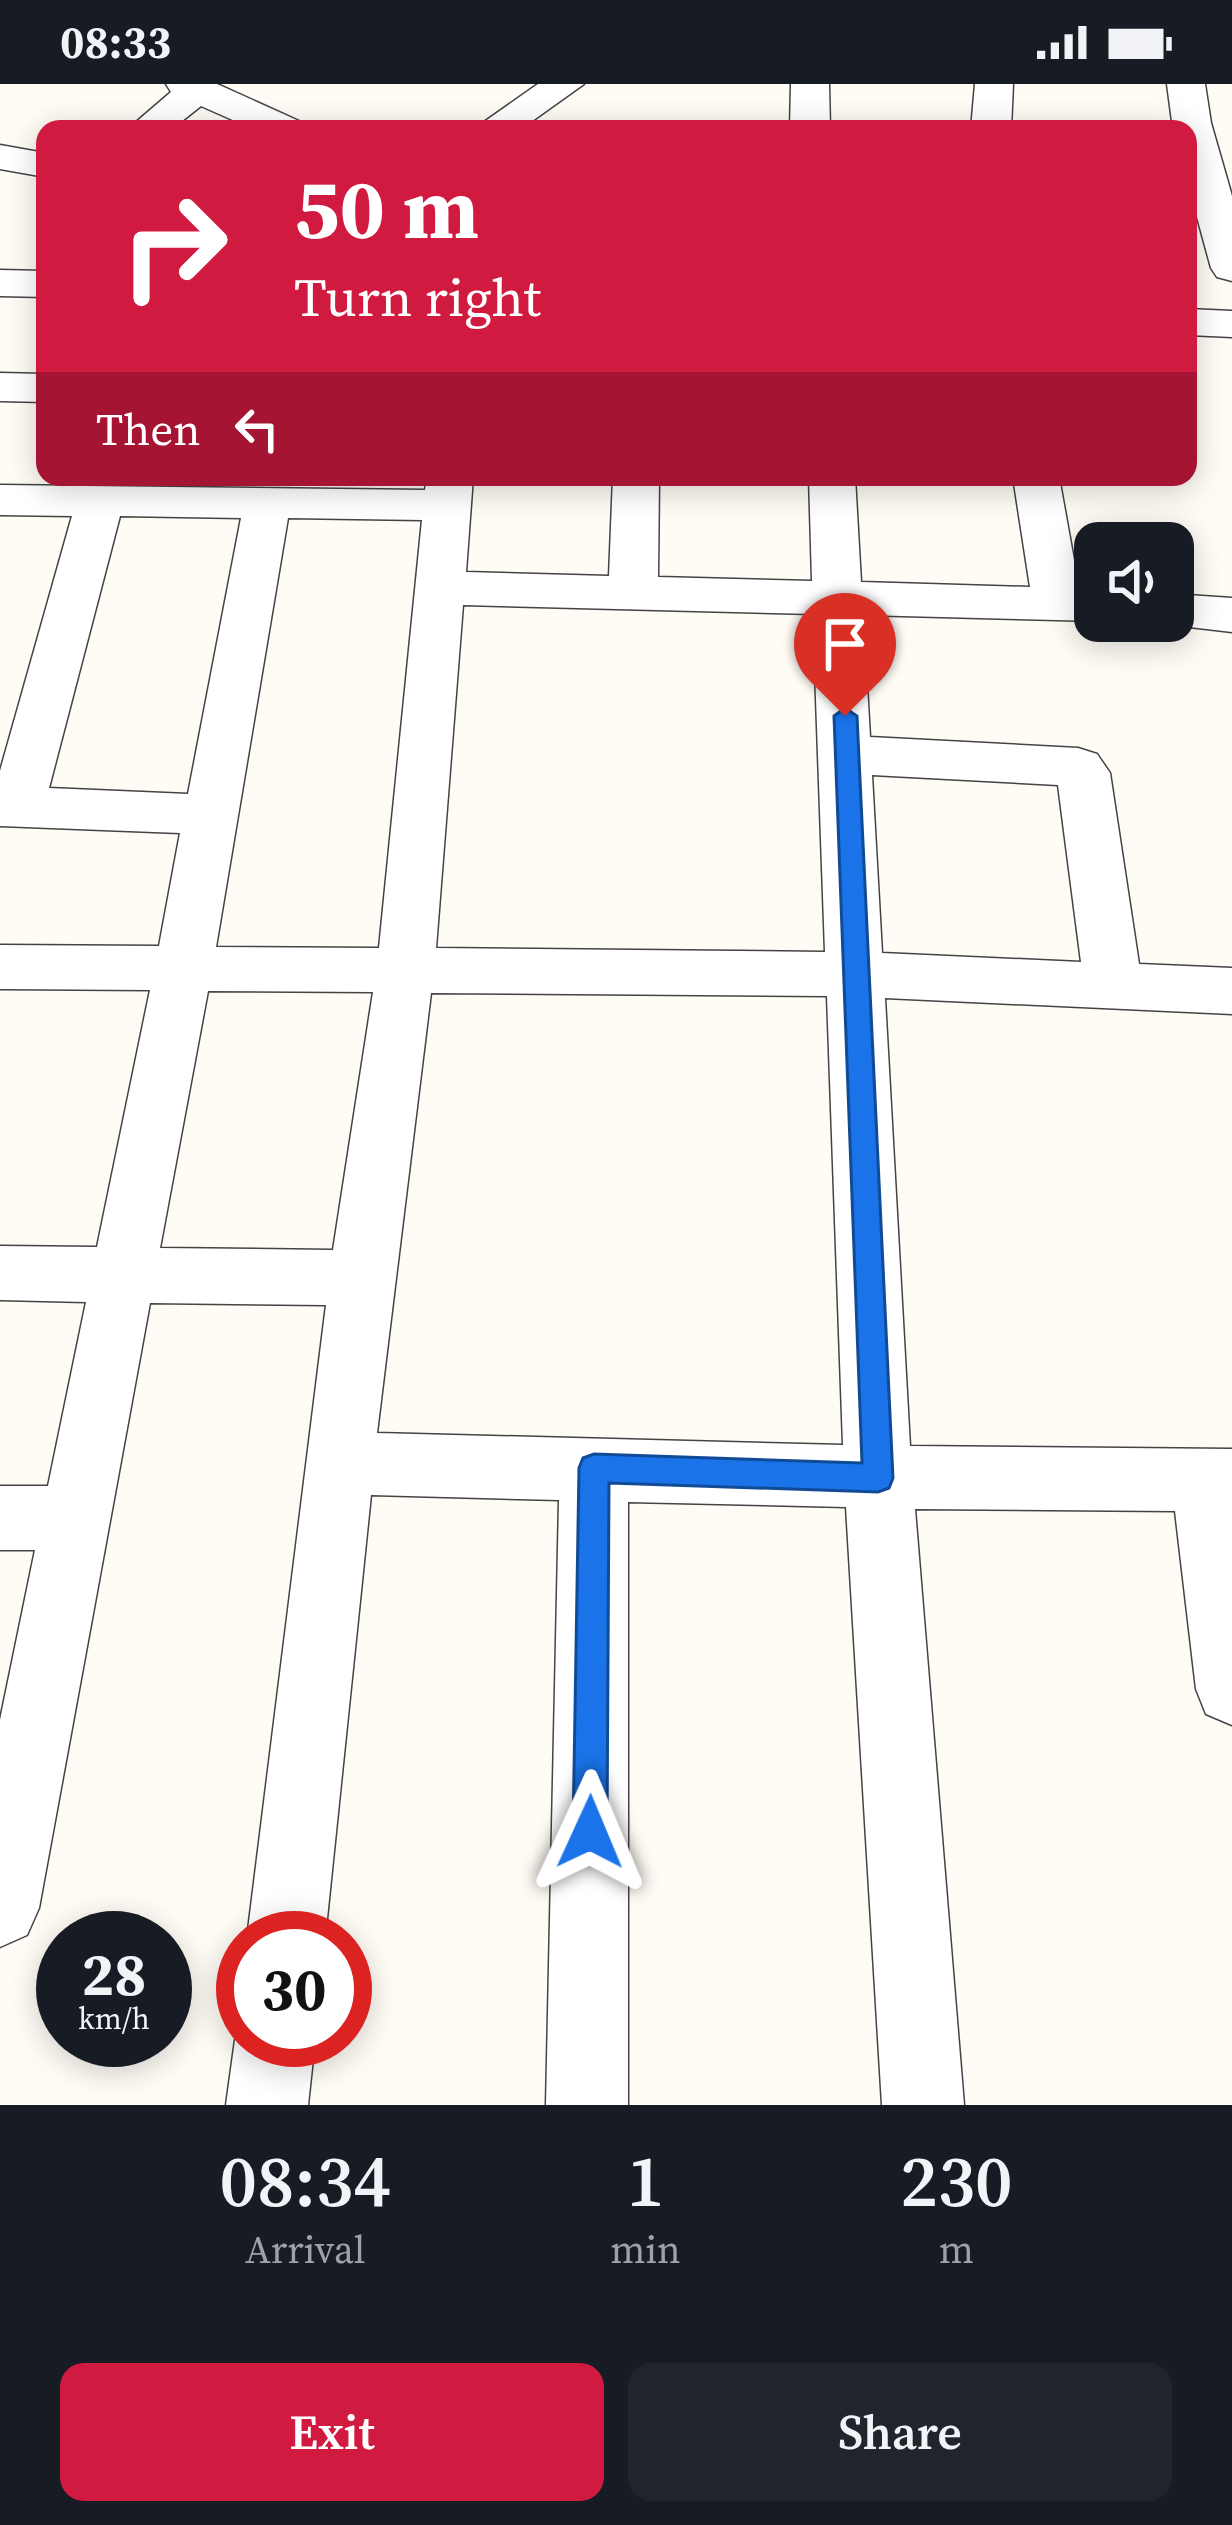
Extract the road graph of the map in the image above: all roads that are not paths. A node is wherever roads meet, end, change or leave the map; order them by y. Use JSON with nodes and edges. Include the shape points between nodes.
{"nodes":[{"id":1,"x":565,"y":84,"type":"edge"},
{"id":2,"x":810,"y":84,"type":"edge"},
{"id":3,"x":994,"y":84,"type":"edge"},
{"id":4,"x":1186,"y":84,"type":"edge"},
{"id":5,"x":191,"y":87,"type":"edge"},
{"id":6,"x":157,"y":120,"type":"edge"},
{"id":7,"x":265,"y":120,"type":"edge"},
{"id":8,"x":508,"y":120,"type":"edge"},
{"id":9,"x":810,"y":120,"type":"edge"},
{"id":10,"x":992,"y":120,"type":"edge"},
{"id":11,"x":1191,"y":120,"type":"edge"},
{"id":12,"x":1197,"y":144,"type":"edge"},
{"id":13,"x":0,"y":157,"type":"edge"},
{"id":14,"x":36,"y":163,"type":"edge"},
{"id":15,"x":1232,"y":268,"type":"edge"},
{"id":16,"x":0,"y":283,"type":"edge"},
{"id":17,"x":36,"y":284,"type":"edge"},
{"id":18,"x":1197,"y":322,"type":"edge"},
{"id":19,"x":1232,"y":324,"type":"edge"},
{"id":20,"x":0,"y":387,"type":"edge"},
{"id":21,"x":36,"y":388,"type":"edge"},
{"id":22,"x":636,"y":486,"type":"edge"},
{"id":23,"x":832,"y":486,"type":"edge"},
{"id":24,"x":1039,"y":486,"type":"edge"},
{"id":25,"x":448,"y":491,"type":"edge"},
{"id":26,"x":0,"y":500,"type":"edge"},
{"id":27,"x":100,"y":502,"type":"junction"},
{"id":28,"x":267,"y":505,"type":"junction"},
{"id":29,"x":438,"y":588,"type":"junction"},
{"id":30,"x":633,"y":593,"type":"junction"},
{"id":31,"x":838,"y":597,"type":"junction"},
{"id":32,"x":1074,"y":598,"type":"edge"},
{"id":33,"x":1074,"y":604,"type":"edge"},
{"id":34,"x":1194,"y":612,"type":"edge"},
{"id":35,"x":1232,"y":615,"type":"edge"},
{"id":36,"x":848,"y":755,"type":"junction"},
{"id":37,"x":9,"y":806,"type":"edge"},
{"id":38,"x":212,"y":815,"type":"junction"},
{"id":39,"x":0,"y":967,"type":"edge"},
{"id":40,"x":183,"y":970,"type":"junction"},
{"id":41,"x":405,"y":974,"type":"junction"},
{"id":42,"x":854,"y":974,"type":"junction"},
{"id":43,"x":1113,"y":986,"type":"junction"},
{"id":44,"x":1232,"y":991,"type":"edge"},
{"id":45,"x":123,"y":1272,"type":"junction"},
{"id":46,"x":0,"y":1273,"type":"edge"},
{"id":47,"x":361,"y":1278,"type":"junction"},
{"id":48,"x":340,"y":1463,"type":"junction"},
{"id":49,"x":594,"y":1468,"type":"junction"},
{"id":50,"x":878,"y":1478,"type":"junction"},
{"id":51,"x":1219,"y":1480,"type":"edge"},
{"id":52,"x":0,"y":1518,"type":"edge"},
{"id":53,"x":75,"y":1518,"type":"junction"},
{"id":54,"x":1232,"y":1689,"type":"edge"},
{"id":55,"x":0,"y":1908,"type":"edge"},
{"id":56,"x":289,"y":1911,"type":"edge"},
{"id":57,"x":272,"y":2067,"type":"edge"},
{"id":58,"x":268,"y":2105,"type":"edge"},
{"id":59,"x":587,"y":2105,"type":"edge"},
{"id":60,"x":922,"y":2105,"type":"edge"}],
"edges":[{"from":1,"to":8,"type":"street"},
{"from":2,"to":9,"type":"street"},
{"from":3,"to":10,"type":"street"},
{"from":4,"to":11,"type":"street"},
{"from":5,"to":6,"type":"street"},
{"from":5,"to":7,"type":"street"},
{"from":12,"to":15,"type":"street"},
{"from":13,"to":14,"type":"street"},
{"from":16,"to":17,"type":"street"},
{"from":18,"to":19,"type":"street"},
{"from":20,"to":21,"type":"street"},
{"from":22,"to":30,"type":"street"},
{"from":23,"to":31,"type":"street"},
{"from":24,"to":32,"type":"street"},
{"from":25,"to":28,"type":"street"},
{"from":25,"to":29,"type":"street"},
{"from":26,"to":27,"type":"street"},
{"from":27,"to":28,"type":"street"},
{"from":27,"to":37,"type":"street"},
{"from":28,"to":38,"type":"street"},
{"from":29,"to":30,"type":"street"},
{"from":29,"to":41,"type":"street"},
{"from":30,"to":31,"type":"street"},
{"from":31,"to":33,"type":"street"},
{"from":31,"to":36,"type":"street"},
{"from":34,"to":35,"type":"street"},
{"from":36,"to":42,"type":"street"},
{"from":36,"to":43,"type":"street","via":[[1078,767]]},
{"from":37,"to":38,"type":"street"},
{"from":38,"to":40,"type":"street"},
{"from":39,"to":40,"type":"street"},
{"from":40,"to":41,"type":"street"},
{"from":40,"to":45,"type":"street"},
{"from":41,"to":42,"type":"street"},
{"from":41,"to":47,"type":"street"},
{"from":42,"to":43,"type":"street"},
{"from":42,"to":50,"type":"street"},
{"from":43,"to":44,"type":"street"},
{"from":45,"to":46,"type":"street"},
{"from":45,"to":47,"type":"street"},
{"from":45,"to":53,"type":"street"},
{"from":47,"to":48,"type":"street"},
{"from":48,"to":49,"type":"street"},
{"from":48,"to":56,"type":"street"},
{"from":49,"to":50,"type":"street"},
{"from":49,"to":59,"type":"street"},
{"from":50,"to":51,"type":"street"},
{"from":50,"to":60,"type":"street"},
{"from":51,"to":54,"type":"street"},
{"from":52,"to":53,"type":"street"},
{"from":53,"to":55,"type":"street"},
{"from":57,"to":58,"type":"street"}]}
